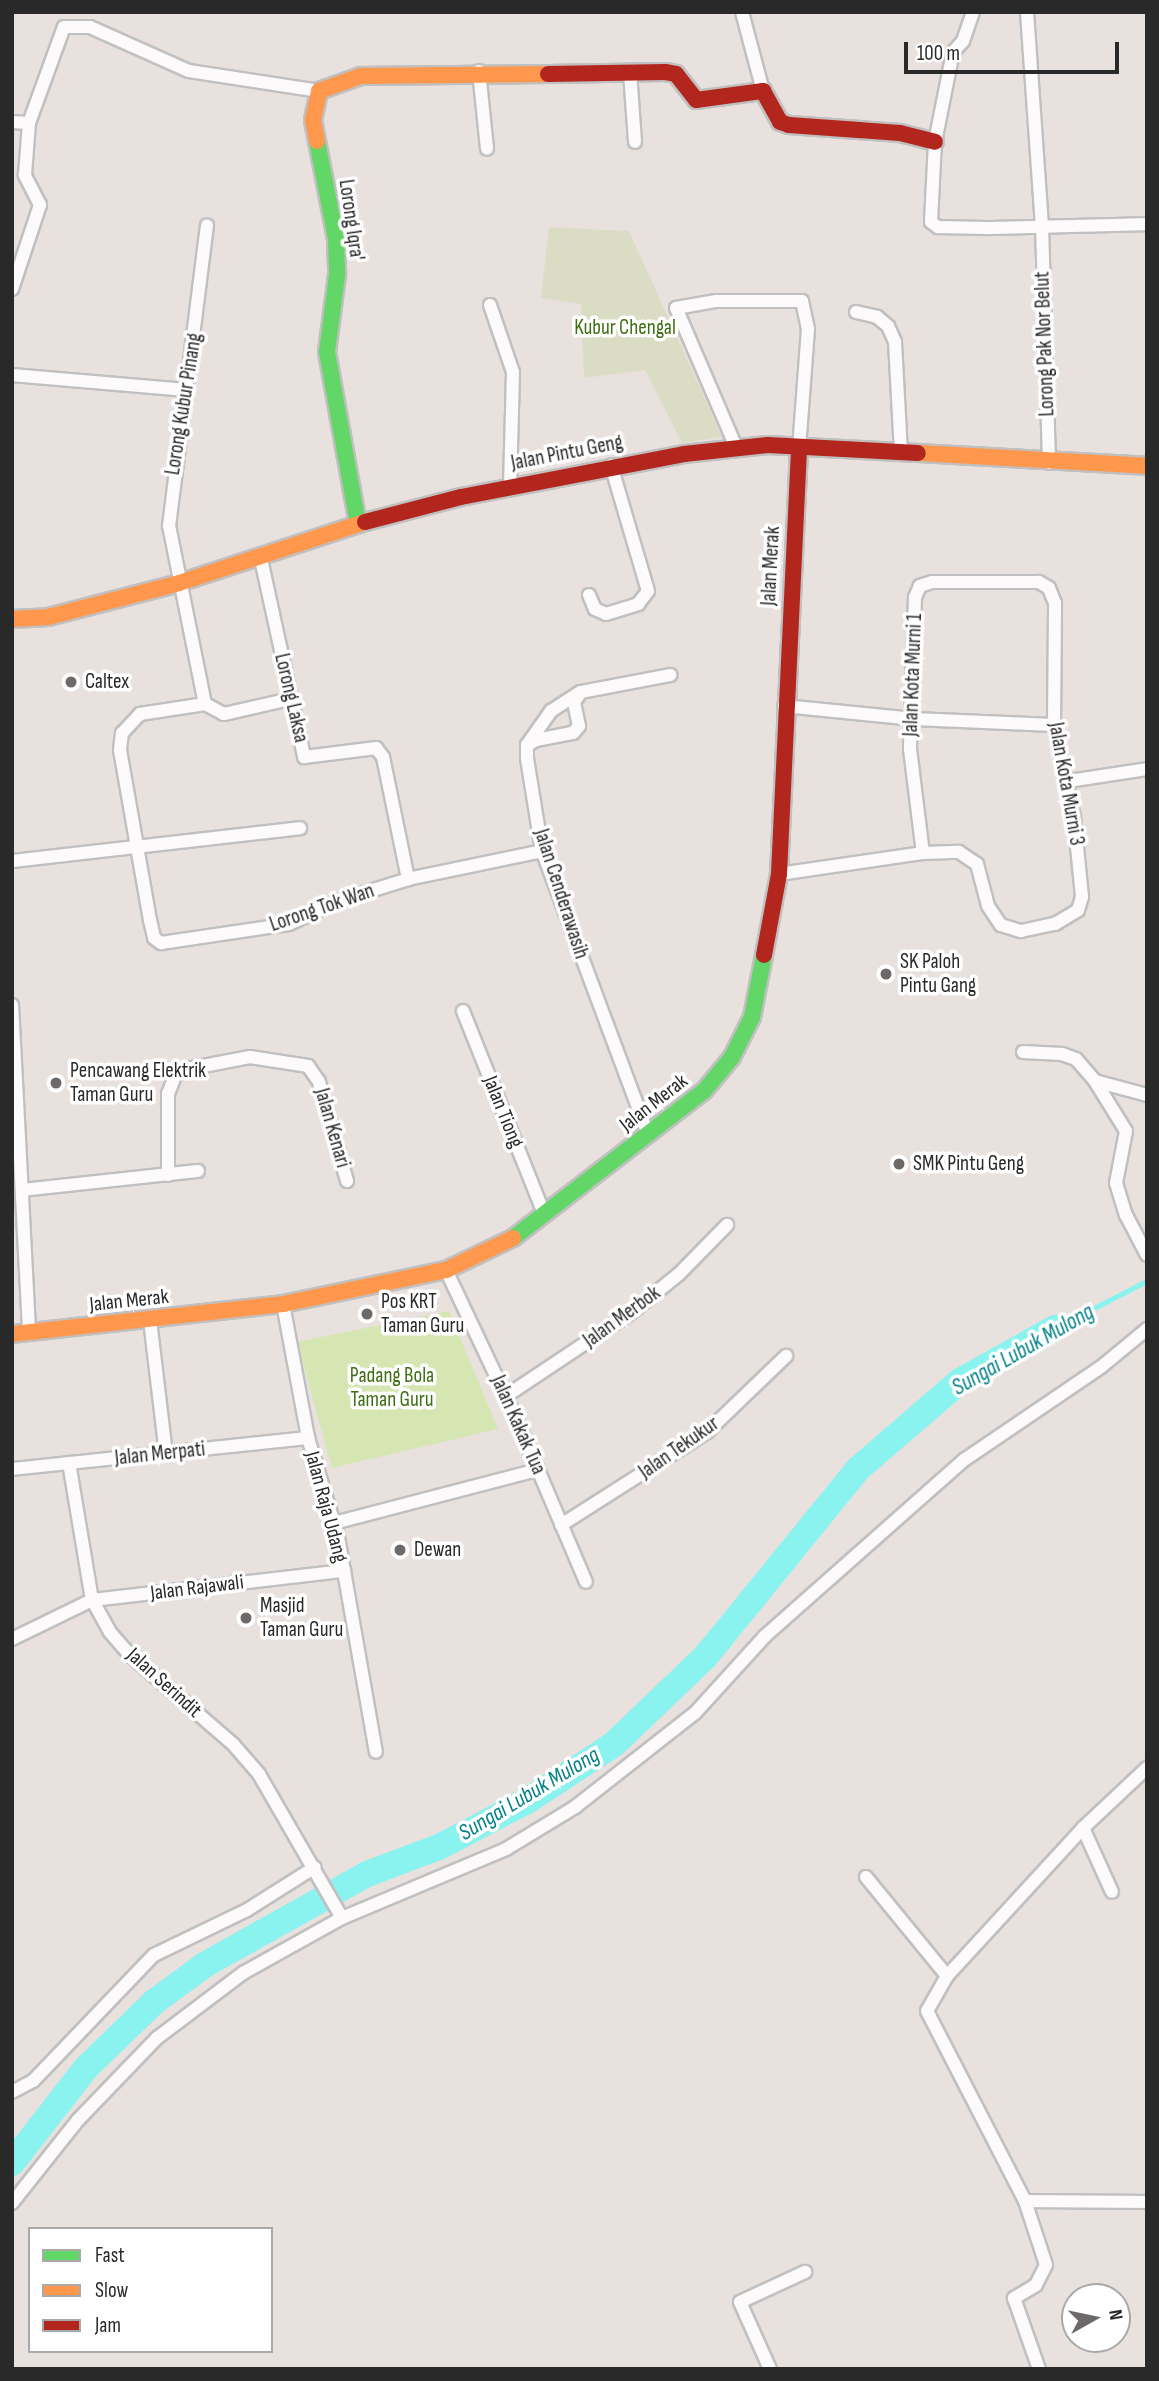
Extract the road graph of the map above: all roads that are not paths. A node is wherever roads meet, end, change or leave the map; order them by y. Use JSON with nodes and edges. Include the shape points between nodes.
{"nodes":[{"id":1,"x":742,"y":12,"type":"edge"},
{"id":2,"x":973,"y":12,"type":"edge"},
{"id":3,"x":1027,"y":12,"type":"edge"},
{"id":4,"x":479,"y":71,"type":"junction"},
{"id":5,"x":630,"y":72,"type":"junction"},
{"id":6,"x":319,"y":91,"type":"junction"},
{"id":7,"x":763,"y":91,"type":"junction"},
{"id":8,"x":12,"y":122,"type":"edge"},
{"id":9,"x":29,"y":123,"type":"junction"},
{"id":10,"x":635,"y":142,"type":"dead end"},
{"id":11,"x":935,"y":142,"type":"junction"},
{"id":12,"x":488,"y":149,"type":"dead end"},
{"id":13,"x":1147,"y":224,"type":"edge"},
{"id":14,"x":207,"y":225,"type":"dead end"},
{"id":15,"x":1042,"y":226,"type":"junction"},
{"id":16,"x":12,"y":289,"type":"edge"},
{"id":17,"x":490,"y":305,"type":"dead end"},
{"id":18,"x":856,"y":312,"type":"dead end"},
{"id":19,"x":12,"y":375,"type":"edge"},
{"id":20,"x":186,"y":390,"type":"junction"},
{"id":21,"x":736,"y":447,"type":"junction"},
{"id":22,"x":799,"y":448,"type":"junction"},
{"id":23,"x":901,"y":454,"type":"junction"},
{"id":24,"x":1049,"y":463,"type":"junction"},
{"id":25,"x":611,"y":465,"type":"junction"},
{"id":26,"x":1147,"y":466,"type":"edge"},
{"id":27,"x":510,"y":485,"type":"junction"},
{"id":28,"x":358,"y":524,"type":"junction"},
{"id":29,"x":261,"y":559,"type":"junction"},
{"id":30,"x":179,"y":583,"type":"junction"},
{"id":31,"x":1049,"y":588,"type":"joint"},
{"id":32,"x":589,"y":595,"type":"dead end"},
{"id":33,"x":12,"y":619,"type":"edge"},
{"id":34,"x":670,"y":675,"type":"dead end"},
{"id":35,"x":580,"y":692,"type":"junction"},
{"id":36,"x":290,"y":699,"type":"junction"},
{"id":37,"x":205,"y":704,"type":"junction"},
{"id":38,"x":784,"y":706,"type":"junction"},
{"id":39,"x":914,"y":719,"type":"junction"},
{"id":40,"x":1054,"y":725,"type":"junction"},
{"id":41,"x":527,"y":745,"type":"junction"},
{"id":42,"x":1147,"y":769,"type":"edge"},
{"id":43,"x":1069,"y":781,"type":"junction"},
{"id":44,"x":300,"y":828,"type":"dead end"},
{"id":45,"x":140,"y":844,"type":"junction"},
{"id":46,"x":542,"y":851,"type":"junction"},
{"id":47,"x":923,"y":853,"type":"junction"},
{"id":48,"x":12,"y":861,"type":"edge"},
{"id":49,"x":779,"y":874,"type":"junction"},
{"id":50,"x":408,"y":879,"type":"junction"},
{"id":51,"x":12,"y":1005,"type":"edge"},
{"id":52,"x":463,"y":1011,"type":"dead end"},
{"id":53,"x":1023,"y":1052,"type":"dead end"},
{"id":54,"x":1095,"y":1081,"type":"junction"},
{"id":55,"x":14,"y":1086,"type":"edge"},
{"id":56,"x":1147,"y":1095,"type":"edge"},
{"id":57,"x":648,"y":1134,"type":"junction"},
{"id":58,"x":198,"y":1171,"type":"dead end"},
{"id":59,"x":168,"y":1175,"type":"junction"},
{"id":60,"x":347,"y":1181,"type":"dead end"},
{"id":61,"x":22,"y":1190,"type":"junction"},
{"id":62,"x":544,"y":1214,"type":"junction"},
{"id":63,"x":727,"y":1225,"type":"dead end"},
{"id":64,"x":1141,"y":1231,"type":"edge"},
{"id":65,"x":1147,"y":1255,"type":"edge"},
{"id":66,"x":446,"y":1270,"type":"junction"},
{"id":67,"x":283,"y":1304,"type":"junction"},
{"id":68,"x":149,"y":1320,"type":"junction"},
{"id":69,"x":1147,"y":1329,"type":"edge"},
{"id":70,"x":29,"y":1332,"type":"junction"},
{"id":71,"x":12,"y":1334,"type":"edge"},
{"id":72,"x":786,"y":1356,"type":"dead end"},
{"id":73,"x":506,"y":1396,"type":"junction"},
{"id":74,"x":307,"y":1438,"type":"junction"},
{"id":75,"x":166,"y":1454,"type":"junction"},
{"id":76,"x":69,"y":1463,"type":"junction"},
{"id":77,"x":12,"y":1469,"type":"edge"},
{"id":78,"x":538,"y":1470,"type":"junction"},
{"id":79,"x":334,"y":1523,"type":"junction"},
{"id":80,"x":561,"y":1525,"type":"junction"},
{"id":81,"x":344,"y":1571,"type":"junction"},
{"id":82,"x":586,"y":1582,"type":"dead end"},
{"id":83,"x":92,"y":1600,"type":"junction"},
{"id":84,"x":12,"y":1639,"type":"edge"},
{"id":85,"x":376,"y":1752,"type":"dead end"},
{"id":86,"x":1147,"y":1768,"type":"edge"},
{"id":87,"x":1083,"y":1828,"type":"junction"},
{"id":88,"x":317,"y":1872,"type":"junction"},
{"id":89,"x":866,"y":1877,"type":"dead end"},
{"id":90,"x":1112,"y":1892,"type":"dead end"},
{"id":91,"x":341,"y":1916,"type":"junction"},
{"id":92,"x":947,"y":1976,"type":"junction"},
{"id":93,"x":12,"y":2092,"type":"edge"},
{"id":94,"x":1025,"y":2201,"type":"junction"},
{"id":95,"x":1147,"y":2202,"type":"edge"},
{"id":96,"x":12,"y":2203,"type":"edge"},
{"id":97,"x":805,"y":2272,"type":"dead end"},
{"id":98,"x":769,"y":2369,"type":"edge"},
{"id":99,"x":1039,"y":2369,"type":"edge"}],
"edges":[{"from":1,"to":7,"type":"street"},
{"from":2,"to":11,"type":"street","via":[[963,41],[953,52]]},
{"from":3,"to":15,"type":"street","name":"Lorong Pak Nor Belut"},
{"from":4,"to":5,"type":"street"},
{"from":4,"to":6,"type":"street","via":[[361,76]]},
{"from":4,"to":12,"type":"street"},
{"from":5,"to":7,"type":"street","via":[[676,74],[696,100]]},
{"from":5,"to":10,"type":"street"},
{"from":6,"to":9,"type":"street","via":[[189,71],[90,27],[69,24]]},
{"from":6,"to":28,"type":"street","name":"Lorong Iqra'","via":[[313,120],[336,239],[337,275],[327,352]]},
{"from":7,"to":11,"type":"street","via":[[780,122],[789,125],[900,133]]},
{"from":8,"to":9,"type":"street"},
{"from":9,"to":16,"type":"street","via":[[25,175],[40,205]]},
{"from":11,"to":15,"type":"street","via":[[931,222],[939,227]]},
{"from":13,"to":15,"type":"street"},
{"from":14,"to":20,"type":"street","name":"Lorong Kubur Pinang"},
{"from":15,"to":24,"type":"street","name":"Lorong Pak Nor Belut"},
{"from":17,"to":27,"type":"street","via":[[513,372]]},
{"from":18,"to":23,"type":"street","via":[[877,317],[888,326],[895,342]]},
{"from":19,"to":20,"type":"street"},
{"from":20,"to":30,"type":"street","name":"Lorong Kubur Pinang","via":[[170,497],[170,547]]},
{"from":21,"to":22,"type":"street","name":"Jalan Pintu Geng"},
{"from":21,"to":22,"type":"street","via":[[676,307],[716,301],[802,301],[808,329]]},
{"from":21,"to":25,"type":"street","name":"Jalan Pintu Geng"},
{"from":22,"to":23,"type":"street","name":"Jalan Pintu Geng"},
{"from":22,"to":38,"type":"street","name":"Jalan Merak"},
{"from":23,"to":24,"type":"street","name":"Jalan Pintu Geng"},
{"from":24,"to":26,"type":"street","name":"Jalan Pintu Geng"},
{"from":25,"to":27,"type":"street","name":"Jalan Pintu Geng"},
{"from":25,"to":32,"type":"street","via":[[648,591],[638,604],[606,614],[595,609]]},
{"from":27,"to":28,"type":"street","name":"Jalan Pintu Geng"},
{"from":28,"to":29,"type":"street","name":"Jalan Pintu Geng"},
{"from":29,"to":30,"type":"street","name":"Jalan Pintu Geng"},
{"from":29,"to":36,"type":"street","name":"Lorong Laksa"},
{"from":30,"to":33,"type":"street","name":"Jalan Pintu Geng","via":[[48,617]]},
{"from":30,"to":37,"type":"street","name":"Lorong Kubur Pinang"},
{"from":31,"to":39,"type":"street","name":"Jalan Kota Murni 1","via":[[1039,582],[932,582],[920,586],[915,597]]},
{"from":31,"to":40,"type":"street","name":"Jalan Kota Murni 3","via":[[1055,603]]},
{"from":34,"to":35,"type":"street"},
{"from":35,"to":41,"type":"street","via":[[546,716]]},
{"from":35,"to":41,"type":"street","via":[[574,702],[579,726],[573,733]]},
{"from":36,"to":37,"type":"street","via":[[224,714]]},
{"from":36,"to":50,"type":"street","name":"Lorong Laksa","via":[[304,757],[376,748],[383,757]]},
{"from":37,"to":45,"type":"street","via":[[140,714],[122,733],[120,750]]},
{"from":38,"to":39,"type":"street"},
{"from":38,"to":49,"type":"street","name":"Jalan Merak"},
{"from":39,"to":40,"type":"street"},
{"from":39,"to":47,"type":"street","name":"Jalan Kota Murni 1","via":[[910,749]]},
{"from":40,"to":43,"type":"street","name":"Jalan Kota Murni 3"},
{"from":41,"to":46,"type":"street","name":"Jalan Cenderawasih"},
{"from":42,"to":43,"type":"street"},
{"from":43,"to":47,"type":"street","name":"Jalan Kota Murni 3","via":[[1082,898],[1068,920],[1021,931],[1010,928],[994,919],[971,858],[959,852]]},
{"from":44,"to":45,"type":"street"},
{"from":45,"to":48,"type":"street"},
{"from":45,"to":50,"type":"street","name":"Lorong Tok Wan","via":[[150,920],[154,938],[161,943],[289,924],[338,901]]},
{"from":46,"to":50,"type":"street","name":"Lorong Tok Wan"},
{"from":46,"to":57,"type":"street","name":"Jalan Cenderawasih"},
{"from":47,"to":49,"type":"street"},
{"from":49,"to":57,"type":"street","name":"Jalan Merak","via":[[761,981],[739,1046],[704,1091]]},
{"from":51,"to":55,"type":"street"},
{"from":52,"to":62,"type":"street","name":"Jalan Tiong"},
{"from":53,"to":54,"type":"street","via":[[1076,1059]]},
{"from":54,"to":56,"type":"street"},
{"from":54,"to":64,"type":"street","via":[[1126,1131],[1116,1183],[1126,1215]]},
{"from":55,"to":61,"type":"street"},
{"from":57,"to":62,"type":"street","name":"Jalan Merak"},
{"from":58,"to":59,"type":"street"},
{"from":59,"to":60,"type":"street","name":"Jalan Kenari","via":[[168,1094],[177,1071],[250,1057],[308,1066],[319,1082]]},
{"from":59,"to":61,"type":"street"},
{"from":61,"to":70,"type":"street"},
{"from":62,"to":66,"type":"street","name":"Jalan Merak","via":[[509,1241]]},
{"from":63,"to":73,"type":"street","name":"Jalan Merbok","via":[[679,1275],[632,1312]]},
{"from":64,"to":65,"type":"street"},
{"from":66,"to":67,"type":"street","name":"Jalan Merak"},
{"from":66,"to":73,"type":"street","name":"Jalan Kakak Tua"},
{"from":67,"to":68,"type":"street","name":"Jalan Merak"},
{"from":67,"to":74,"type":"street","name":"Jalan Raja Udang"},
{"from":68,"to":70,"type":"street","name":"Jalan Merak"},
{"from":68,"to":75,"type":"street"},
{"from":69,"to":91,"type":"street","via":[[1101,1367],[964,1460],[765,1636],[695,1713],[575,1807],[506,1849]]},
{"from":70,"to":71,"type":"street","name":"Jalan Merak"},
{"from":72,"to":80,"type":"street","name":"Jalan Tekukur","via":[[707,1432]]},
{"from":73,"to":78,"type":"street","name":"Jalan Kakak Tua"},
{"from":74,"to":75,"type":"street","name":"Jalan Merpati"},
{"from":74,"to":79,"type":"street","name":"Jalan Raja Udang"},
{"from":75,"to":76,"type":"street","name":"Jalan Merpati"},
{"from":76,"to":77,"type":"street","name":"Jalan Merpati"},
{"from":76,"to":83,"type":"street","name":"Jalan Serindit"},
{"from":78,"to":79,"type":"street"},
{"from":78,"to":80,"type":"street","name":"Jalan Kakak Tua"},
{"from":79,"to":81,"type":"street","name":"Jalan Raja Udang"},
{"from":80,"to":82,"type":"street","name":"Jalan Kakak Tua"},
{"from":81,"to":83,"type":"street","name":"Jalan Rajawali"},
{"from":81,"to":85,"type":"street","name":"Jalan Raja Udang"},
{"from":83,"to":84,"type":"street","name":"Jalan Rajawali"},
{"from":83,"to":88,"type":"street","name":"Jalan Serindit","via":[[129,1654],[234,1745],[259,1774]]},
{"from":86,"to":87,"type":"street"},
{"from":87,"to":90,"type":"street"},
{"from":87,"to":92,"type":"street"},
{"from":88,"to":91,"type":"street","name":"Jalan Serindit"},
{"from":88,"to":93,"type":"street","via":[[154,1955],[42,2072]]},
{"from":89,"to":92,"type":"street"},
{"from":91,"to":96,"type":"street","via":[[243,1973],[157,2038],[78,2120]]},
{"from":92,"to":94,"type":"street","via":[[927,2011]]},
{"from":94,"to":95,"type":"street"},
{"from":94,"to":99,"type":"street","via":[[1046,2265],[1042,2278],[1014,2298],[1014,2304]]},
{"from":97,"to":98,"type":"street","via":[[740,2302]]}]}
